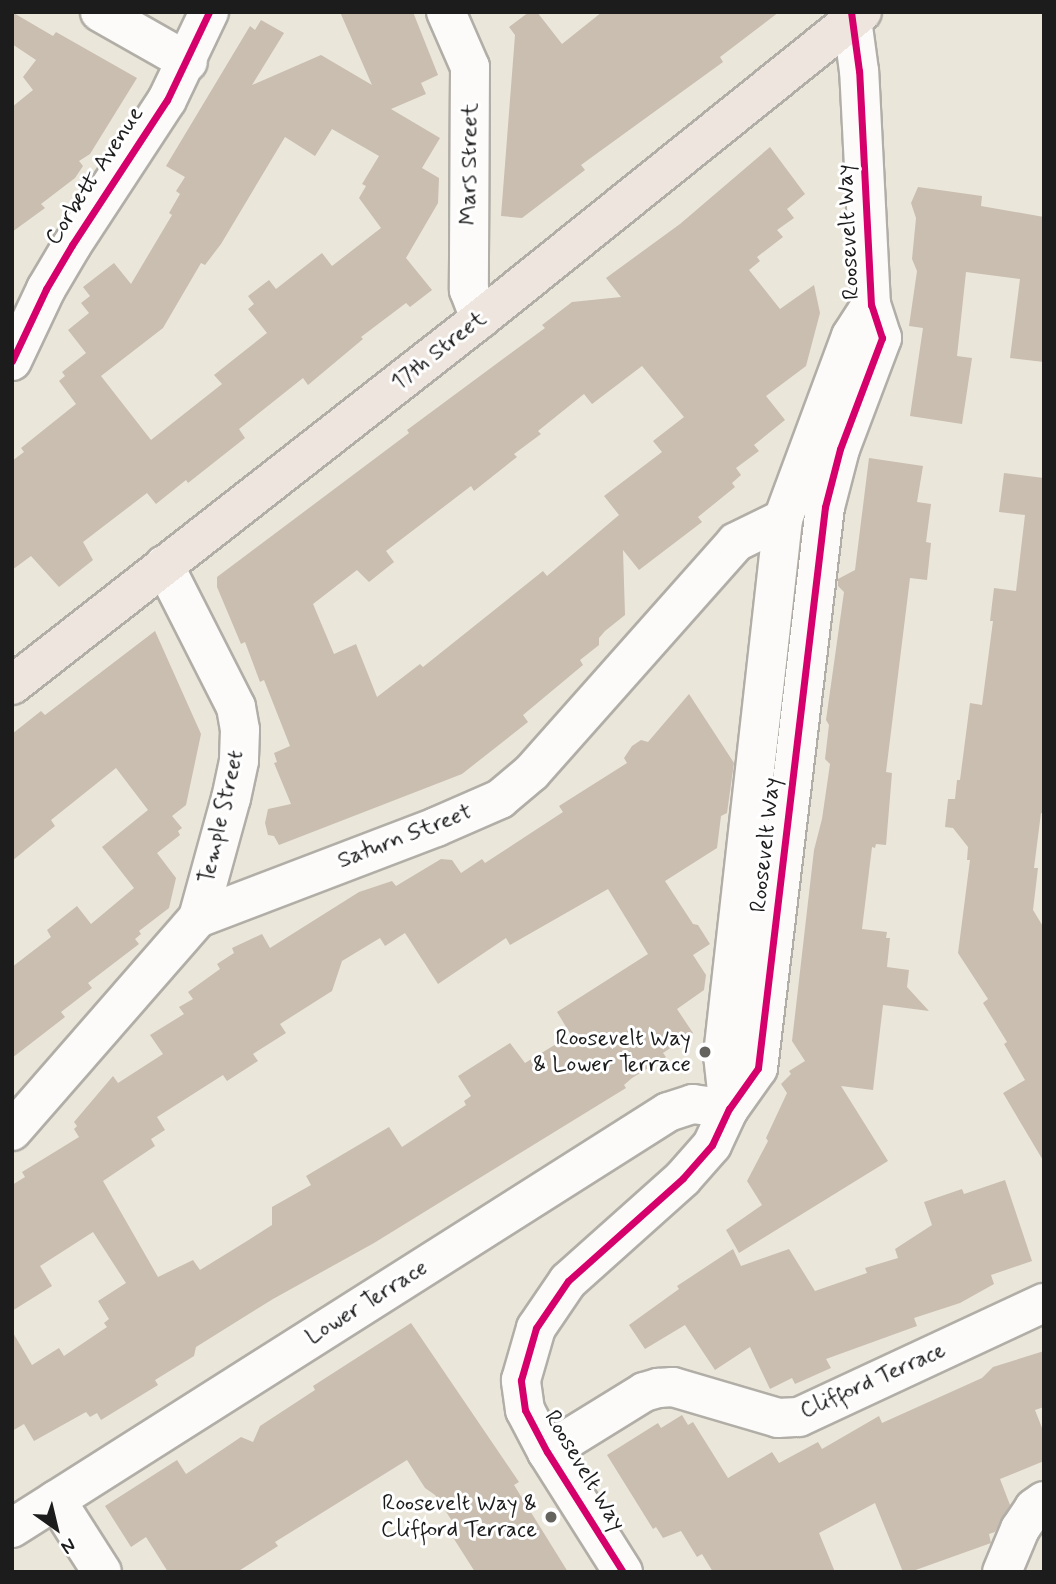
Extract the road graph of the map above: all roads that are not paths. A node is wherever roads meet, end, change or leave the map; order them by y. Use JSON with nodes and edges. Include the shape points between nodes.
{"nodes":[{"id":1,"x":100,"y":12,"type":"edge"},
{"id":2,"x":209,"y":12,"type":"edge"},
{"id":3,"x":446,"y":12,"type":"edge"},
{"id":4,"x":855,"y":15,"type":"edge"},
{"id":5,"x":188,"y":62,"type":"junction"},
{"id":6,"x":870,"y":305,"type":"junction"},
{"id":7,"x":480,"y":319,"type":"junction"},
{"id":8,"x":12,"y":360,"type":"edge"},
{"id":9,"x":783,"y":519,"type":"junction"},
{"id":10,"x":164,"y":565,"type":"junction"},
{"id":11,"x":12,"y":685,"type":"edge"},
{"id":12,"x":198,"y":918,"type":"junction"},
{"id":13,"x":729,"y":1109,"type":"junction"},
{"id":14,"x":12,"y":1131,"type":"edge"},
{"id":15,"x":1044,"y":1303,"type":"edge"},
{"id":16,"x":547,"y":1452,"type":"junction"},
{"id":17,"x":56,"y":1500,"type":"junction"},
{"id":18,"x":1044,"y":1501,"type":"edge"},
{"id":19,"x":12,"y":1528,"type":"edge"},
{"id":20,"x":102,"y":1572,"type":"edge"},
{"id":21,"x":623,"y":1572,"type":"edge"},
{"id":22,"x":1002,"y":1572,"type":"edge"}],
"edges":[{"from":1,"to":5,"type":"street"},
{"from":2,"to":5,"type":"street","name":"Corbett Avenue"},
{"from":3,"to":7,"type":"street","name":"Mars Street","via":[[470,67],[469,290]]},
{"from":4,"to":6,"type":"street","name":"Roosevelt Way"},
{"from":4,"to":7,"type":"main road","name":"17th Street"},
{"from":5,"to":8,"type":"street","name":"Corbett Avenue","via":[[59,267]]},
{"from":6,"to":9,"type":"street","name":"Roosevelt Way","via":[[851,337]]},
{"from":6,"to":13,"type":"street","name":"Roosevelt Way","via":[[882,338],[840,449],[825,507],[764,1040],[758,1068]]},
{"from":7,"to":10,"type":"main road","name":"17th Street"},
{"from":9,"to":12,"type":"street","name":"Saturn Street","via":[[736,542],[532,772],[500,799]]},
{"from":9,"to":13,"type":"street","name":"Roosevelt Way","via":[[723,1055]]},
{"from":10,"to":11,"type":"main road","name":"17th Street"},
{"from":10,"to":12,"type":"street","name":"Temple Street","via":[[236,707],[240,730],[233,786]]},
{"from":12,"to":14,"type":"street","name":"Saturn Street"},
{"from":13,"to":16,"type":"street","name":"Roosevelt Way","via":[[712,1145],[683,1178],[568,1281],[536,1328],[521,1380],[525,1410]]},
{"from":13,"to":17,"type":"street","name":"Lower Terrace","via":[[693,1104],[668,1112]]},
{"from":15,"to":16,"type":"street","name":"Clifford Terrace","via":[[799,1417],[778,1418],[673,1387],[658,1388]]},
{"from":16,"to":21,"type":"street","name":"Roosevelt Way"},
{"from":17,"to":19,"type":"street","name":"Lower Terrace"},
{"from":17,"to":20,"type":"street"},
{"from":18,"to":22,"type":"street","via":[[1020,1529]]}]}
